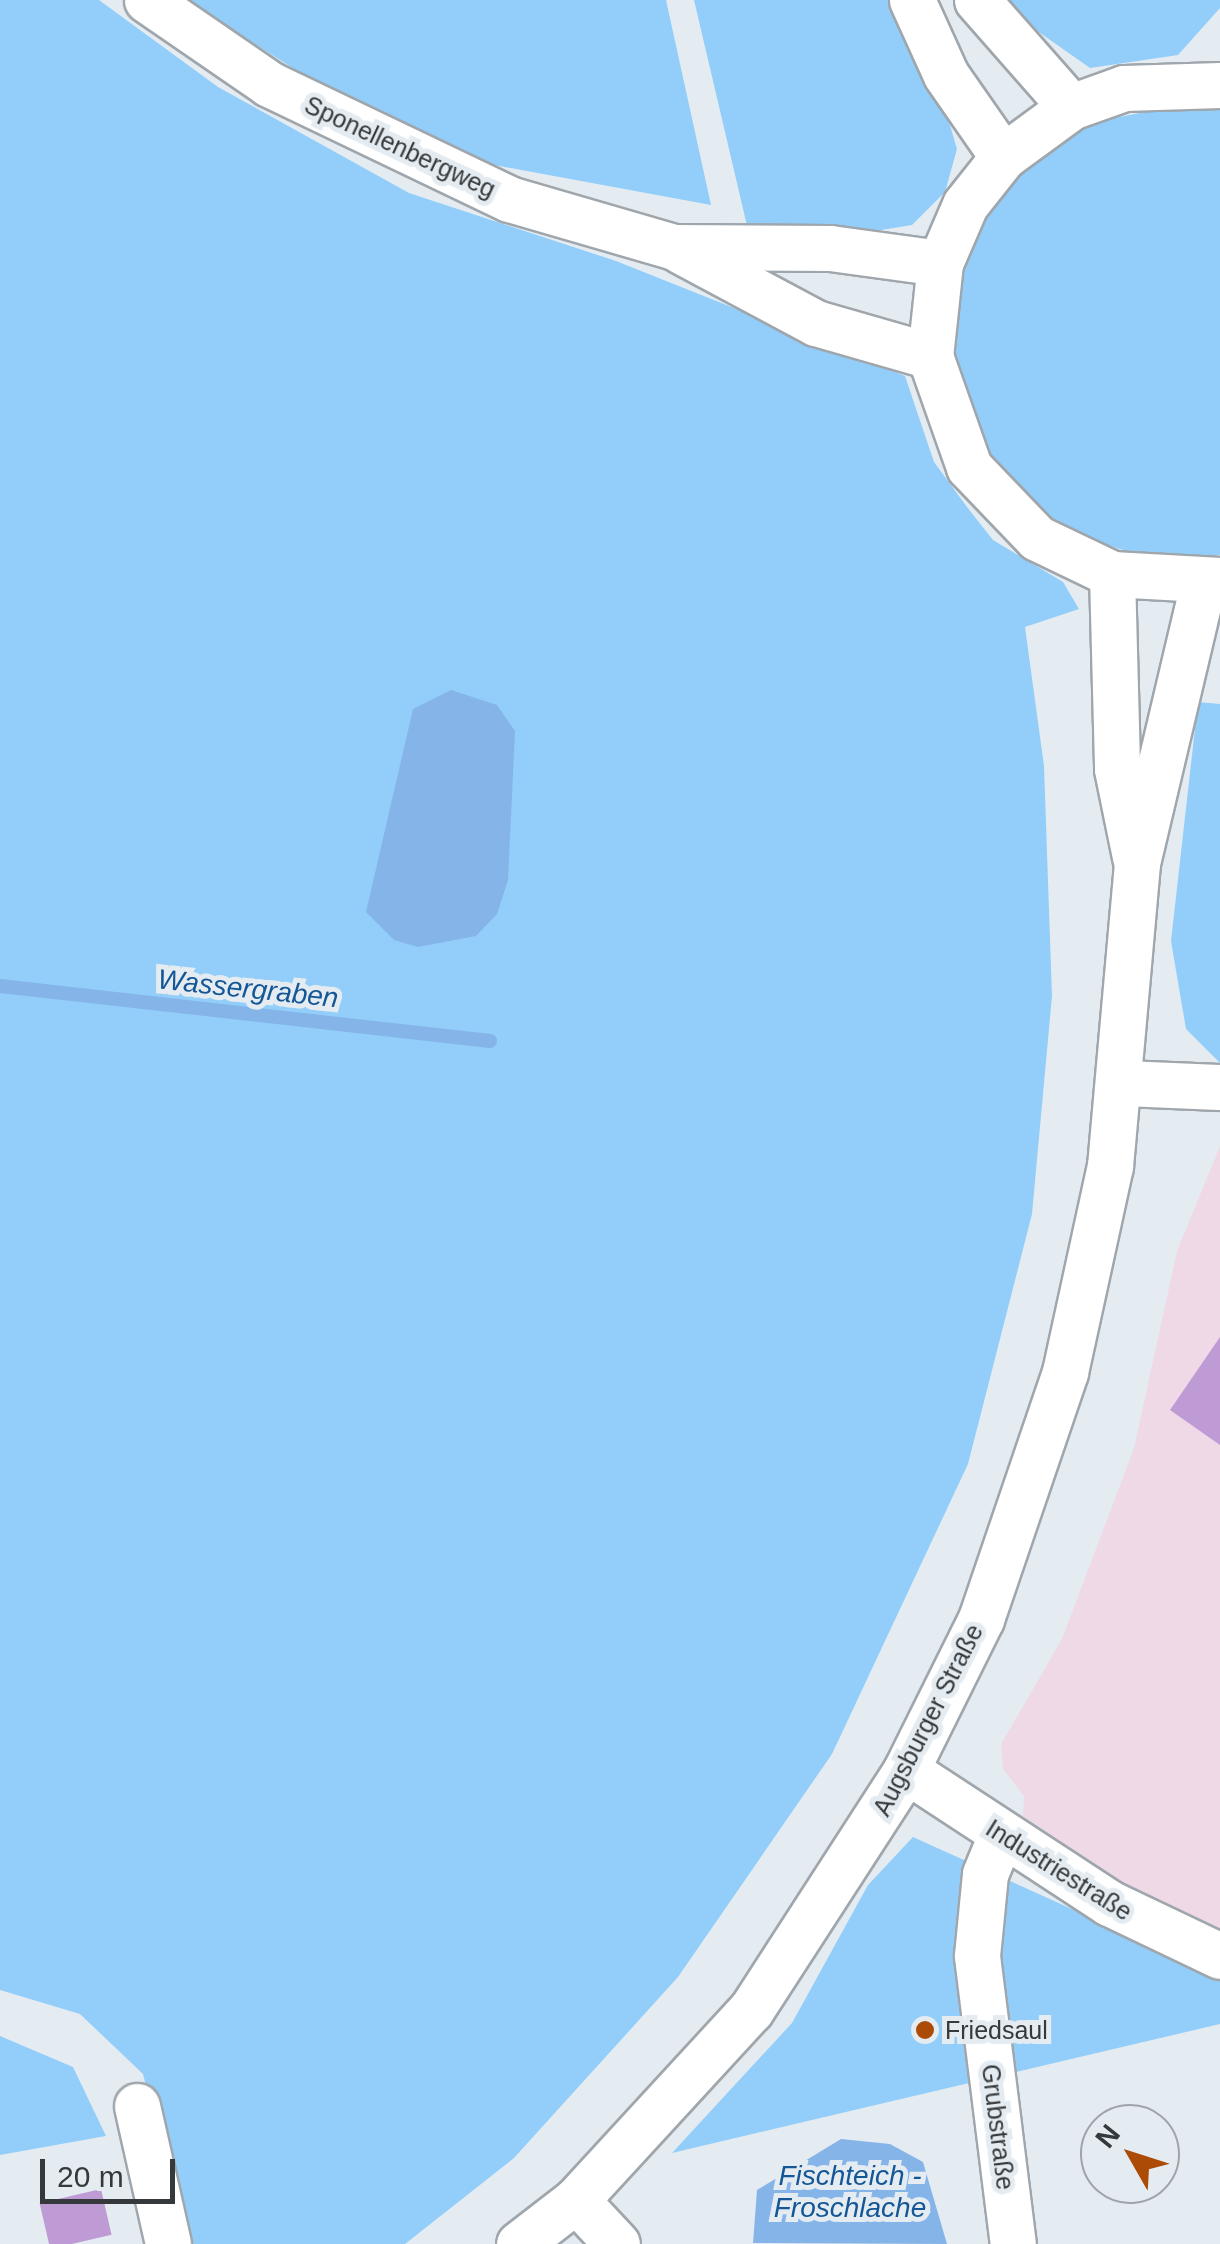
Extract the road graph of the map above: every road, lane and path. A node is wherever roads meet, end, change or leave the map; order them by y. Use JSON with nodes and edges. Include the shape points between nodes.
{"nodes":[{"id":1,"x":147,"y":0,"type":"edge"},
{"id":2,"x":912,"y":0,"type":"edge"},
{"id":3,"x":978,"y":0,"type":"edge"},
{"id":4,"x":1218,"y":80,"type":"edge"},
{"id":5,"x":1071,"y":107,"type":"junction"},
{"id":6,"x":1003,"y":157,"type":"junction"},
{"id":7,"x":674,"y":247,"type":"junction"},
{"id":8,"x":940,"y":262,"type":"junction"},
{"id":9,"x":930,"y":356,"type":"junction"},
{"id":10,"x":1112,"y":574,"type":"junction"},
{"id":11,"x":1212,"y":582,"type":"edge"},
{"id":12,"x":1136,"y":864,"type":"junction"},
{"id":13,"x":1122,"y":1082,"type":"junction"},
{"id":14,"x":1220,"y":1086,"type":"edge"},
{"id":15,"x":906,"y":1770,"type":"junction"},
{"id":16,"x":1001,"y":1835,"type":"junction"},
{"id":17,"x":1220,"y":1956,"type":"edge"},
{"id":18,"x":137,"y":2106,"type":"dead end"},
{"id":19,"x":576,"y":2200,"type":"junction"},
{"id":20,"x":168,"y":2244,"type":"edge"},
{"id":21,"x":519,"y":2244,"type":"edge"},
{"id":22,"x":617,"y":2244,"type":"edge"},
{"id":23,"x":1013,"y":2244,"type":"edge"}],
"edges":[{"from":1,"to":7,"type":"street","name":"Sponellenbergweg","via":[[269,84],[432,167]]},
{"from":2,"to":6,"type":"street","via":[[946,76]]},
{"from":3,"to":5,"type":"street"},
{"from":4,"to":5,"type":"street","via":[[1124,88]]},
{"from":5,"to":6,"type":"street"},
{"from":6,"to":8,"type":"street","via":[[964,206]]},
{"from":7,"to":8,"type":"street","name":"Sponellenbergweg","via":[[830,248]]},
{"from":7,"to":9,"type":"street","name":"Sponellenbergweg","via":[[816,323]]},
{"from":8,"to":9,"type":"street"},
{"from":9,"to":10,"type":"street","via":[[948,421],[999,506],[1037,538]]},
{"from":10,"to":11,"type":"street"},
{"from":10,"to":12,"type":"street","name":"Augsburger Straße","via":[[1116,769]]},
{"from":11,"to":12,"type":"street","name":"Augsburger Straße"},
{"from":12,"to":13,"type":"street","name":"Augsburger Straße"},
{"from":13,"to":14,"type":"street"},
{"from":13,"to":15,"type":"street","name":"Augsburger Straße","via":[[1065,1372],[981,1620]]},
{"from":15,"to":16,"type":"street","name":"Industriestraße"},
{"from":15,"to":19,"type":"street","name":"Augsburger Straße","via":[[750,2010]]},
{"from":16,"to":17,"type":"street","name":"Industriestraße","via":[[1155,1928]]},
{"from":16,"to":23,"type":"street","name":"Grubstraße","via":[[985,1874],[977,1956]]},
{"from":18,"to":20,"type":"street"},
{"from":19,"to":21,"type":"street","name":"Augsburger Straße"},
{"from":19,"to":22,"type":"street"}]}
